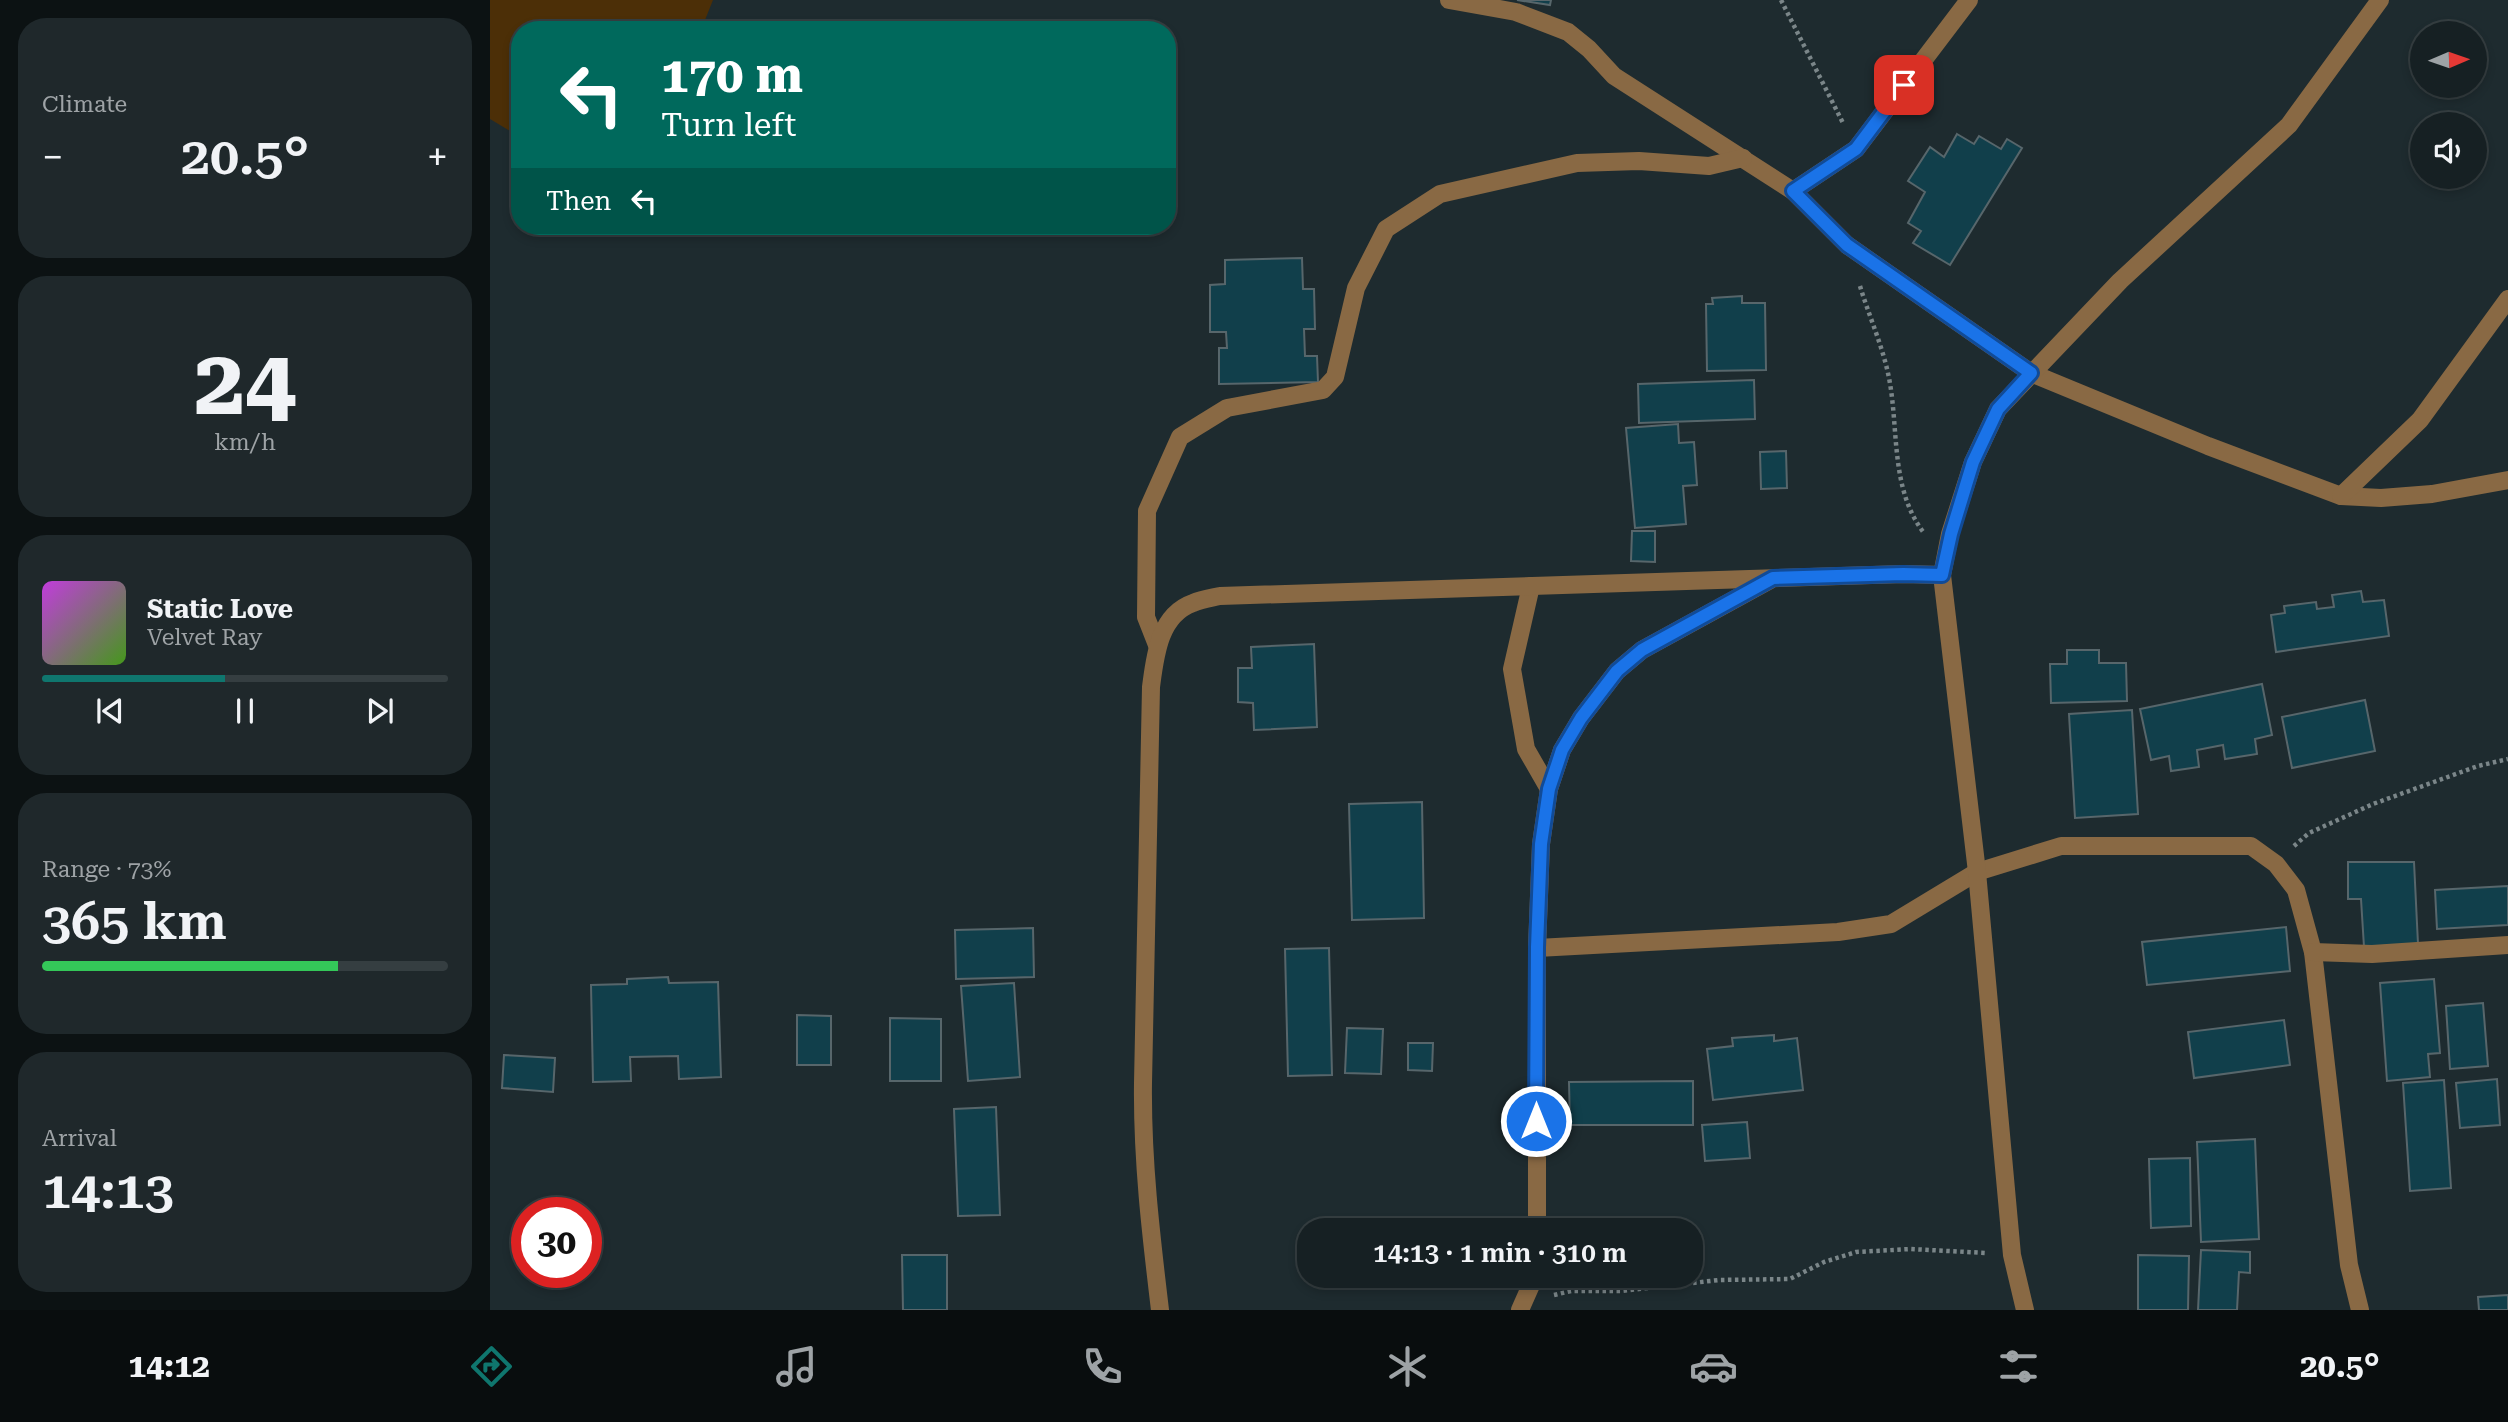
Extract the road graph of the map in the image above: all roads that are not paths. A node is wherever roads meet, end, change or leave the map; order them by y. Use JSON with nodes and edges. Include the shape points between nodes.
{"nodes":[{"id":1,"x":1449,"y":0,"type":"edge"},
{"id":2,"x":1969,"y":0,"type":"edge"},
{"id":3,"x":2380,"y":0,"type":"edge"},
{"id":4,"x":1743,"y":158,"type":"junction"},
{"id":5,"x":1793,"y":191,"type":"junction"},
{"id":6,"x":2508,"y":299,"type":"edge"},
{"id":7,"x":2031,"y":373,"type":"junction"},
{"id":8,"x":2508,"y":481,"type":"edge"},
{"id":9,"x":2342,"y":496,"type":"junction"},
{"id":10,"x":1942,"y":575,"type":"junction"},
{"id":11,"x":1773,"y":578,"type":"junction"},
{"id":12,"x":1531,"y":586,"type":"junction"},
{"id":13,"x":1157,"y":645,"type":"junction"},
{"id":14,"x":1549,"y":789,"type":"junction"},
{"id":15,"x":1977,"y":873,"type":"junction"},
{"id":16,"x":2508,"y":945,"type":"edge"},
{"id":17,"x":1537,"y":947,"type":"junction"},
{"id":18,"x":2313,"y":952,"type":"junction"},
{"id":19,"x":1537,"y":1218,"type":"edge"},
{"id":20,"x":1530,"y":1288,"type":"edge"},
{"id":21,"x":1522,"y":1306,"type":"edge"},
{"id":22,"x":1160,"y":1310,"type":"edge"},
{"id":23,"x":2025,"y":1310,"type":"edge"},
{"id":24,"x":2360,"y":1310,"type":"edge"}],
"edges":[{"from":1,"to":4,"type":"street","via":[[1516,12],[1568,32],[1614,76]]},
{"from":2,"to":5,"type":"street","via":[[1856,149]]},
{"from":3,"to":7,"type":"street","via":[[2289,125],[2120,281]]},
{"from":4,"to":5,"type":"street"},
{"from":4,"to":13,"type":"street","via":[[1709,166],[1577,163],[1440,194],[1386,229],[1356,288],[1335,377],[1323,390],[1227,408],[1180,437],[1147,511],[1146,617]]},
{"from":5,"to":7,"type":"street","via":[[1847,245]]},
{"from":6,"to":9,"type":"street","via":[[2420,420]]},
{"from":7,"to":9,"type":"street"},
{"from":7,"to":10,"type":"street","via":[[1998,409],[1973,462]]},
{"from":8,"to":9,"type":"street","via":[[2432,494]]},
{"from":10,"to":11,"type":"street"},
{"from":10,"to":15,"type":"street"},
{"from":11,"to":12,"type":"street"},
{"from":11,"to":14,"type":"street","via":[[1642,650],[1617,671],[1562,750]]},
{"from":12,"to":13,"type":"street","via":[[1220,596],[1191,603],[1172,618]]},
{"from":12,"to":14,"type":"street","via":[[1512,668],[1526,749]]},
{"from":13,"to":22,"type":"street","via":[[1151,687],[1142,1127]]},
{"from":14,"to":17,"type":"street","via":[[1541,844]]},
{"from":15,"to":17,"type":"street","via":[[1891,924],[1838,932]]},
{"from":15,"to":18,"type":"street","via":[[2061,846],[2251,846],[2276,864],[2296,890]]},
{"from":15,"to":23,"type":"street","via":[[2011,1255]]},
{"from":16,"to":18,"type":"street","via":[[2372,954]]},
{"from":17,"to":19,"type":"street"},
{"from":18,"to":24,"type":"street","via":[[2349,1265]]},
{"from":20,"to":21,"type":"street"}]}
